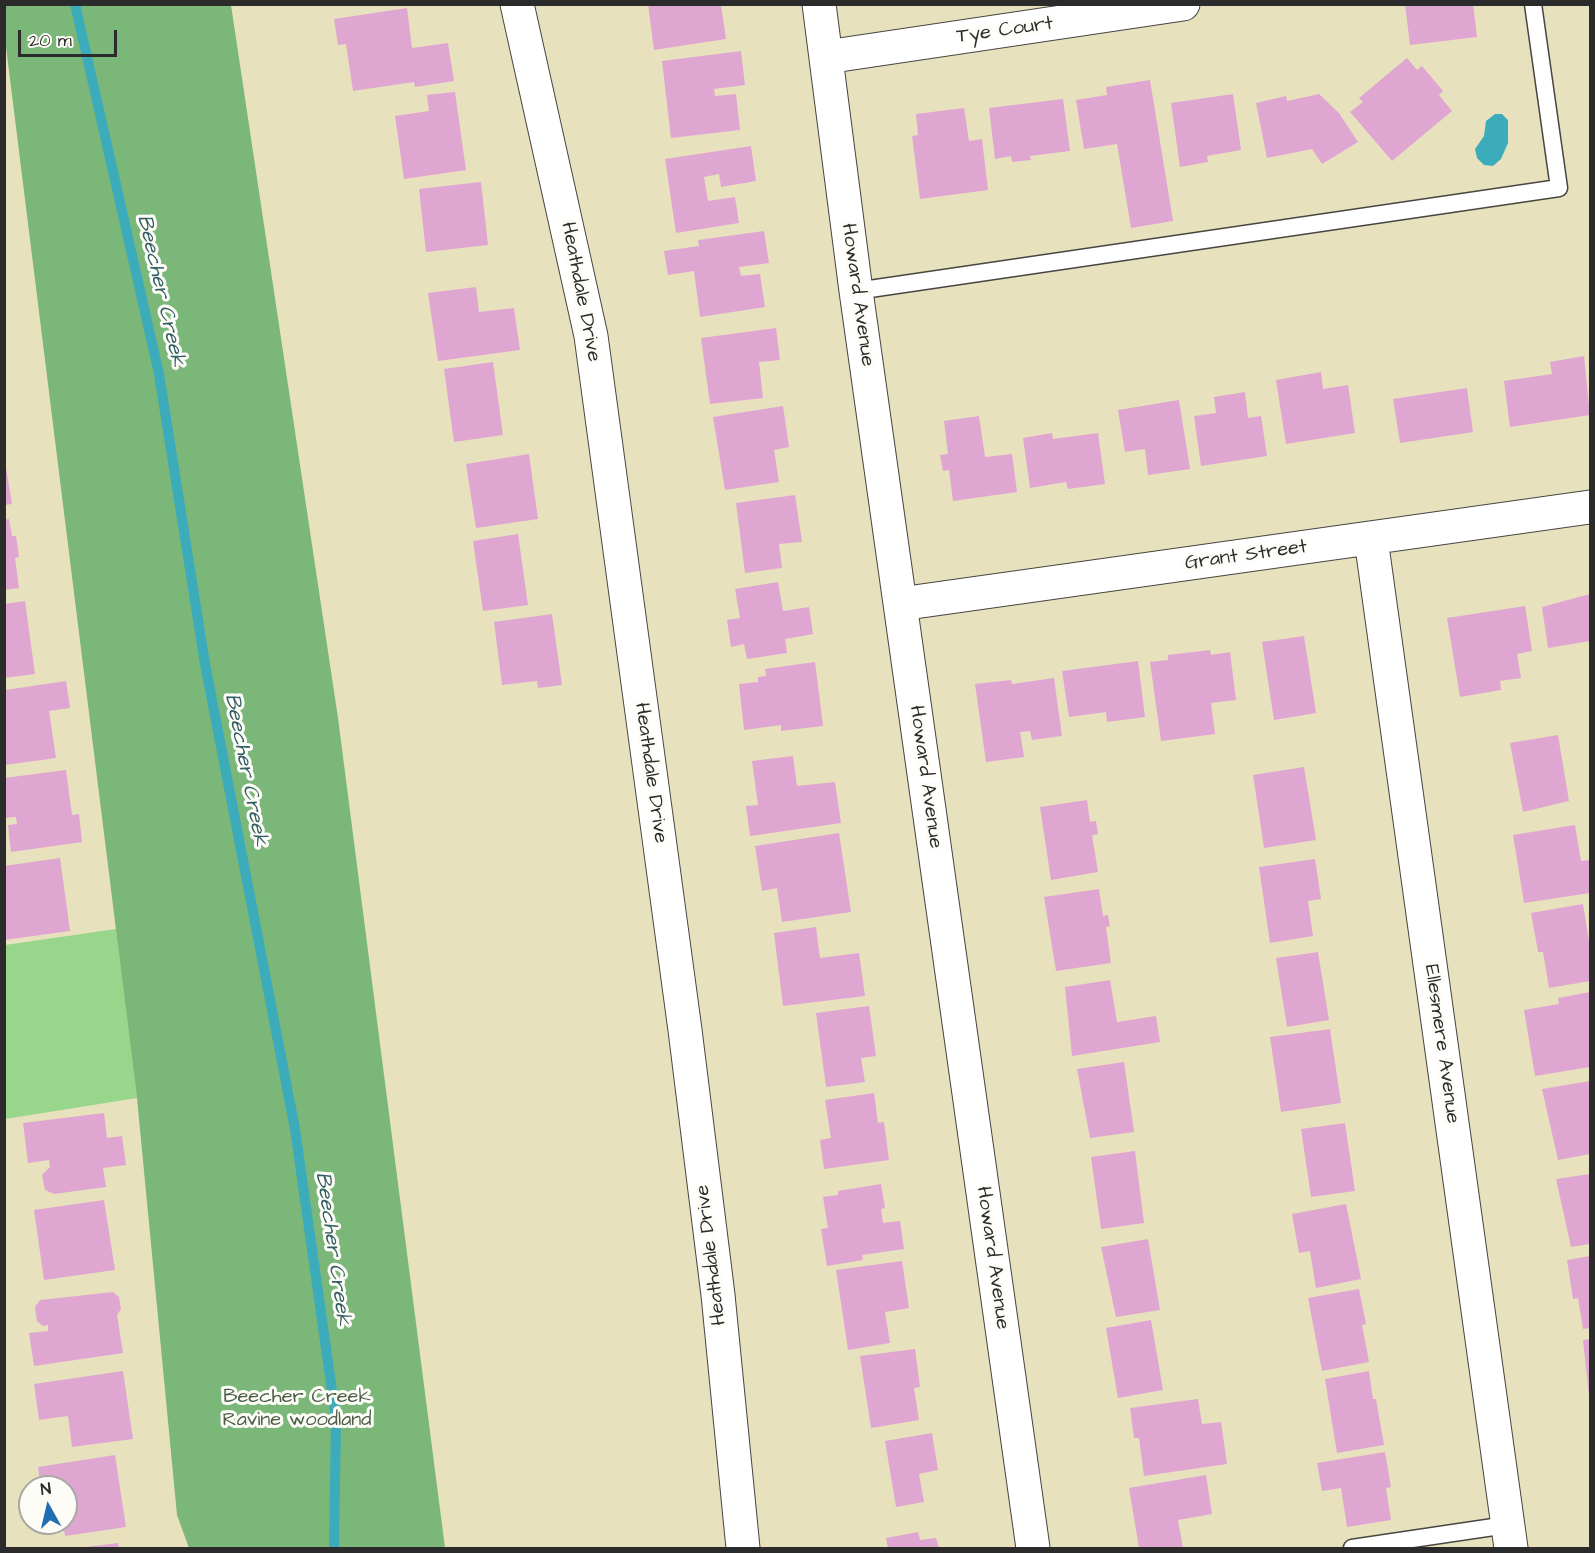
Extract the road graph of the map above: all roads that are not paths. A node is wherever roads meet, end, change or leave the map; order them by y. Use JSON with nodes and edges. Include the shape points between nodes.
{"nodes":[{"id":1,"x":517,"y":4,"type":"edge"},
{"id":2,"x":819,"y":4,"type":"edge"},
{"id":3,"x":1183,"y":4,"type":"edge"},
{"id":4,"x":1533,"y":4,"type":"edge"},
{"id":5,"x":826,"y":57,"type":"junction"},
{"id":6,"x":856,"y":291,"type":"junction"},
{"id":7,"x":1590,"y":507,"type":"edge"},
{"id":8,"x":1371,"y":539,"type":"junction"},
{"id":9,"x":900,"y":604,"type":"junction"},
{"id":10,"x":1509,"y":1537,"type":"edge"},
{"id":11,"x":743,"y":1548,"type":"edge"},
{"id":12,"x":1033,"y":1548,"type":"edge"},
{"id":13,"x":1352,"y":1548,"type":"edge"}],
"edges":[{"from":1,"to":11,"type":"street","name":"Heathdale Drive","via":[[591,336],[685,1030],[718,1295]]},
{"from":2,"to":5,"type":"street","name":"Howard Avenue"},
{"from":3,"to":5,"type":"street","name":"Tye Court"},
{"from":4,"to":6,"type":"lane","via":[[1559,188]]},
{"from":5,"to":6,"type":"street","name":"Howard Avenue"},
{"from":6,"to":9,"type":"street","name":"Howard Avenue"},
{"from":7,"to":8,"type":"street","name":"Grant Street"},
{"from":8,"to":9,"type":"street","name":"Grant Street"},
{"from":8,"to":10,"type":"street","name":"Ellesmere Avenue"},
{"from":9,"to":12,"type":"street","name":"Howard Avenue"},
{"from":10,"to":13,"type":"lane"}]}
